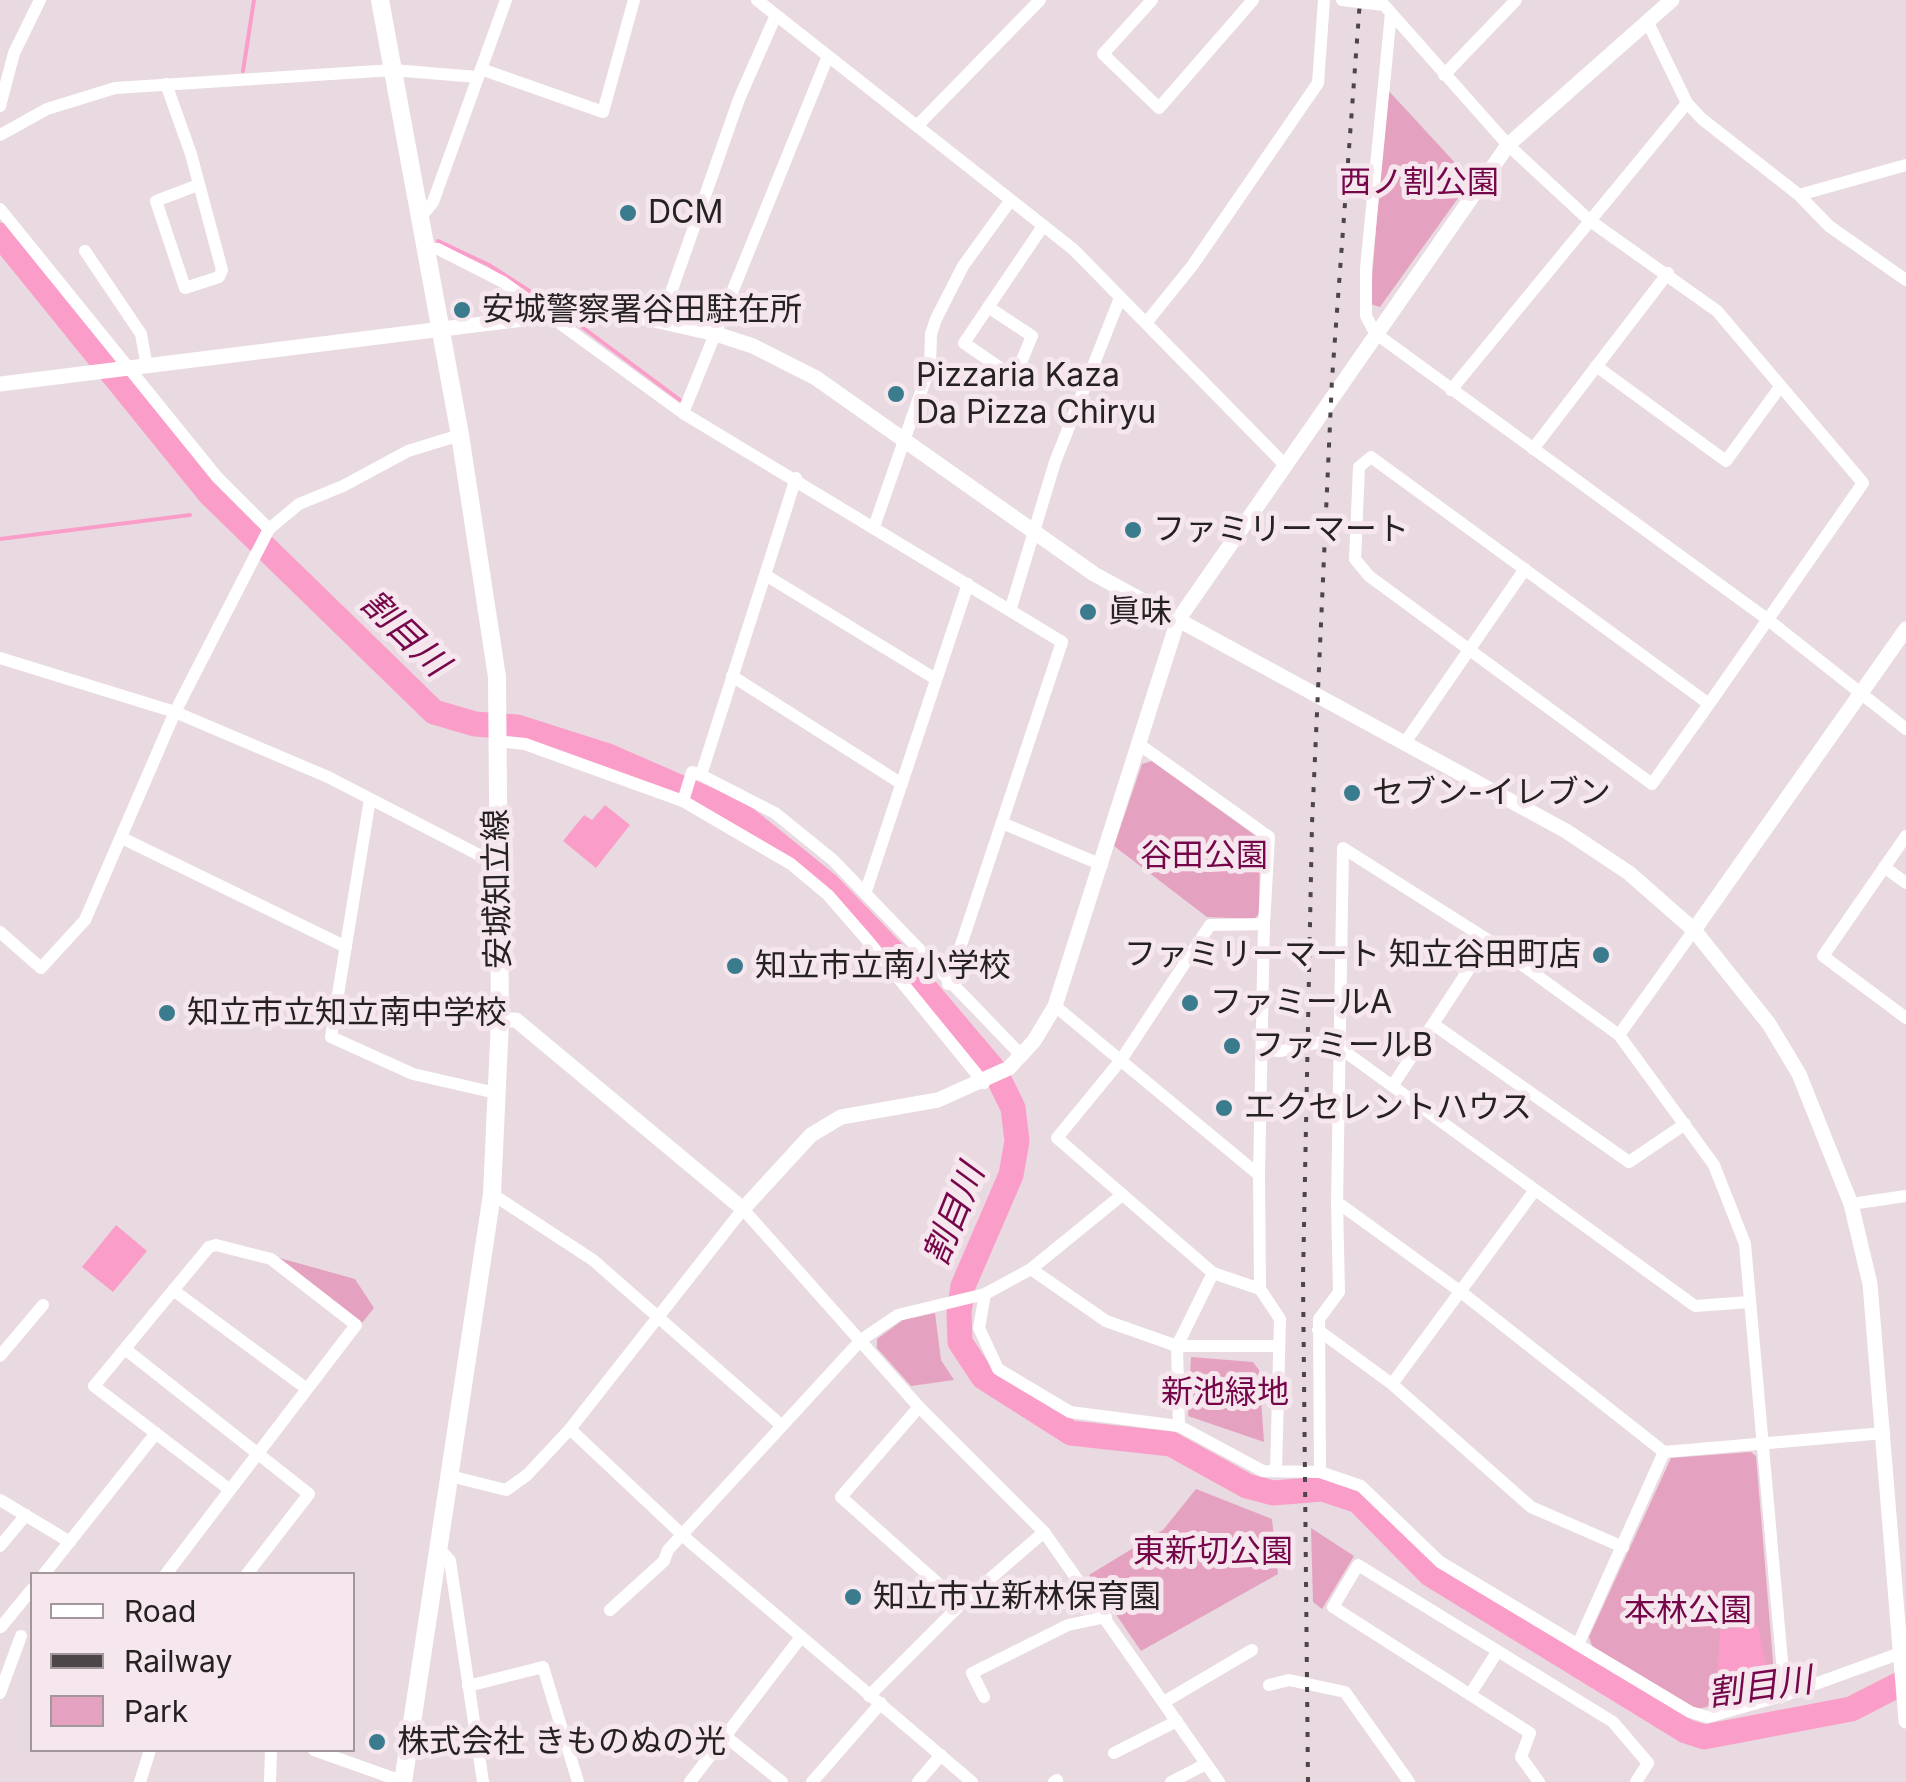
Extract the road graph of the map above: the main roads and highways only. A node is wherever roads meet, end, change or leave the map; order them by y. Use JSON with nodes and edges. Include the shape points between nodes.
{"nodes":[{"id":1,"x":380,"y":0,"type":"edge"},
{"id":2,"x":404,"y":1782,"type":"edge"}],
"edges":[{"from":1,"to":2,"type":"main road","name":"安城知立線","via":[[497,677],[500,1020],[492,1194]]}]}
